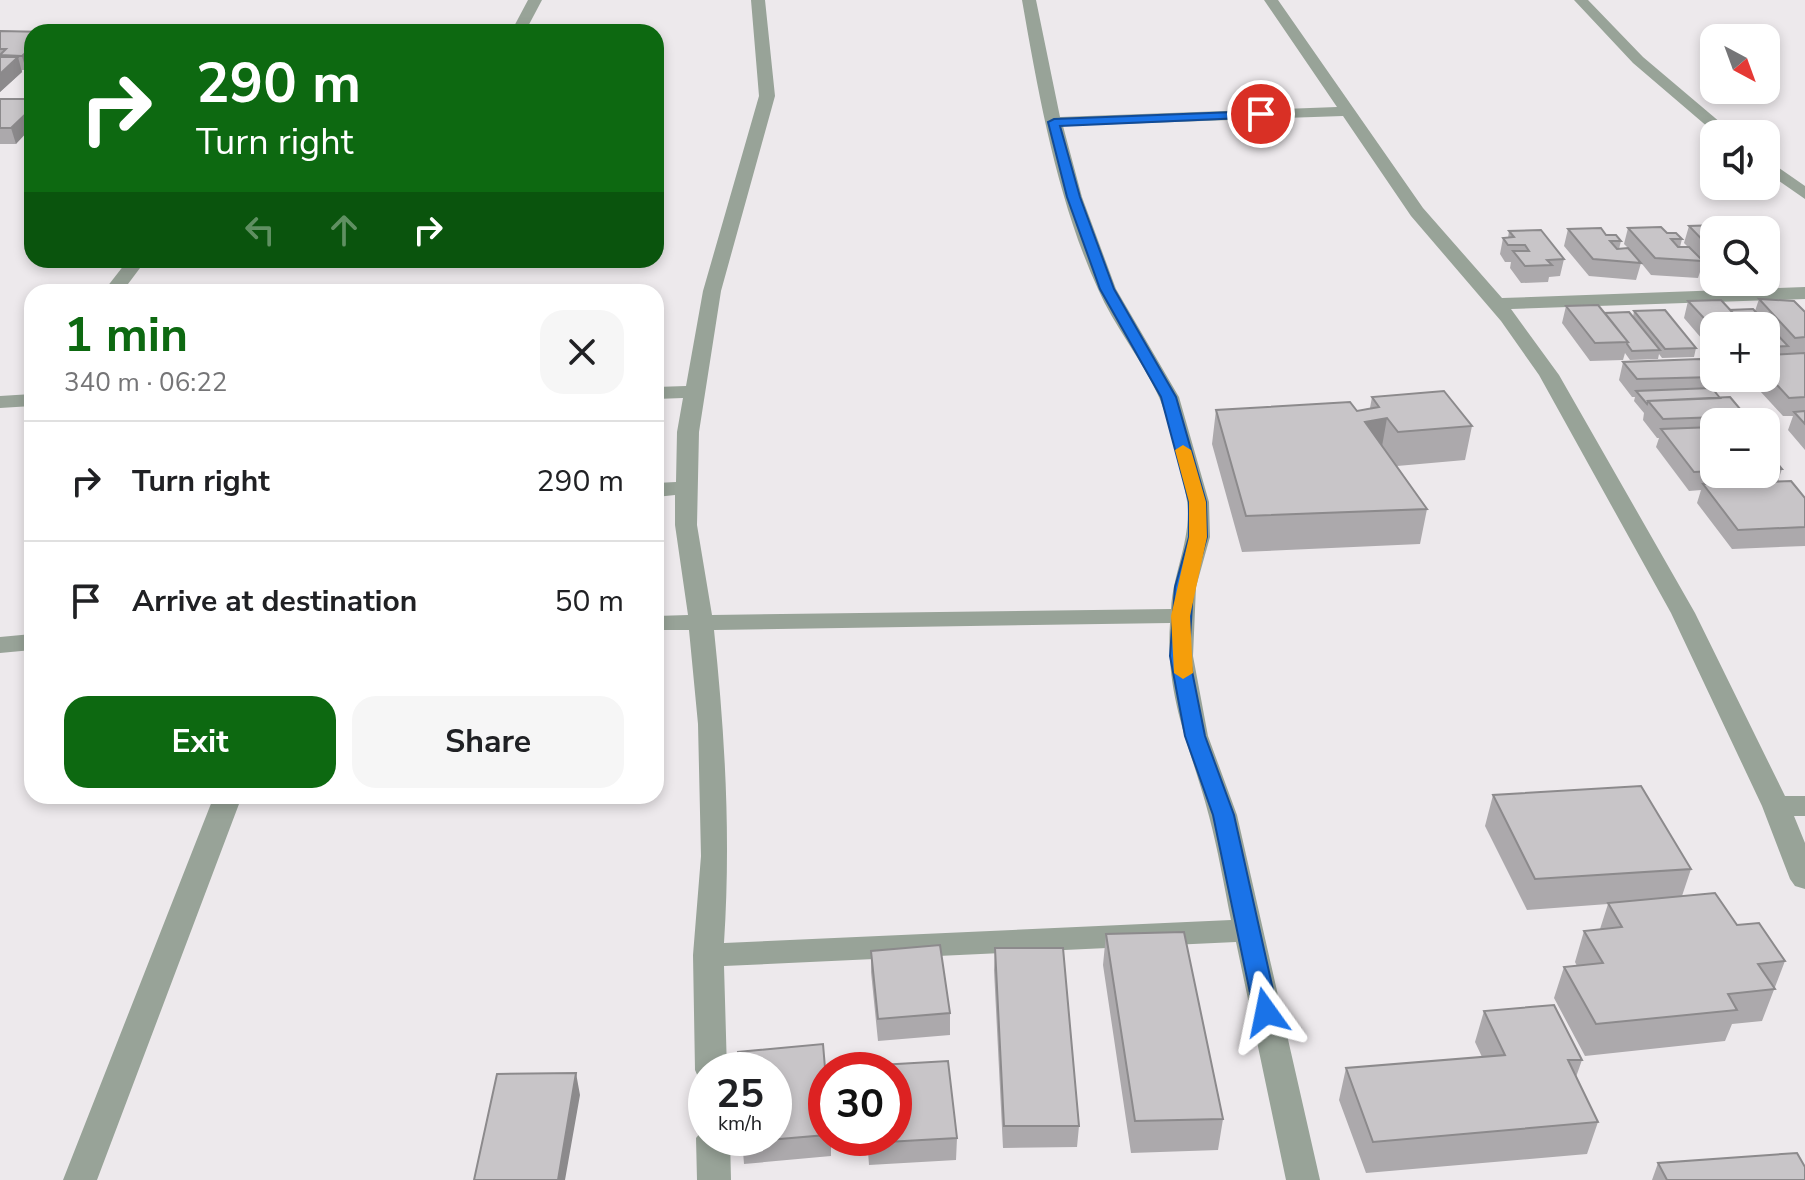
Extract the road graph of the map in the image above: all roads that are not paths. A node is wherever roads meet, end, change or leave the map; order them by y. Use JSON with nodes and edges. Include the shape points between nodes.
{"nodes":[{"id":1,"x":535,"y":0,"type":"edge"},
{"id":2,"x":758,"y":0,"type":"edge"},
{"id":3,"x":1029,"y":0,"type":"edge"},
{"id":4,"x":1271,"y":0,"type":"edge"},
{"id":5,"x":1581,"y":0,"type":"edge"},
{"id":6,"x":522,"y":24,"type":"edge"},
{"id":7,"x":1350,"y":111,"type":"junction"},
{"id":8,"x":1709,"y":120,"type":"edge"},
{"id":9,"x":1054,"y":122,"type":"junction"},
{"id":10,"x":1780,"y":175,"type":"edge"},
{"id":11,"x":1805,"y":194,"type":"edge"},
{"id":12,"x":131,"y":268,"type":"edge"},
{"id":13,"x":118,"y":284,"type":"edge"},
{"id":14,"x":1805,"y":293,"type":"edge"},
{"id":15,"x":1496,"y":304,"type":"junction"},
{"id":16,"x":695,"y":392,"type":"junction"},
{"id":17,"x":664,"y":393,"type":"edge"},
{"id":18,"x":24,"y":399,"type":"edge"},
{"id":19,"x":0,"y":402,"type":"edge"},
{"id":20,"x":687,"y":488,"type":"junction"},
{"id":21,"x":664,"y":489,"type":"edge"},
{"id":22,"x":1180,"y":616,"type":"junction"},
{"id":23,"x":701,"y":622,"type":"junction"},
{"id":24,"x":664,"y":623,"type":"edge"},
{"id":25,"x":24,"y":643,"type":"edge"},
{"id":26,"x":0,"y":645,"type":"edge"},
{"id":27,"x":225,"y":804,"type":"edge"},
{"id":28,"x":1776,"y":806,"type":"junction"},
{"id":29,"x":1805,"y":806,"type":"edge"},
{"id":30,"x":1805,"y":879,"type":"edge"},
{"id":31,"x":1248,"y":930,"type":"junction"},
{"id":32,"x":708,"y":955,"type":"junction"},
{"id":33,"x":711,"y":1052,"type":"edge"},
{"id":34,"x":713,"y":1156,"type":"edge"},
{"id":35,"x":80,"y":1180,"type":"edge"},
{"id":36,"x":714,"y":1180,"type":"edge"},
{"id":37,"x":1303,"y":1180,"type":"edge"}],
"edges":[{"from":1,"to":6,"type":"street"},
{"from":2,"to":16,"type":"street","via":[[767,96],[712,291]]},
{"from":3,"to":9,"type":"street"},
{"from":4,"to":7,"type":"street"},
{"from":5,"to":8,"type":"street","via":[[1638,60]]},
{"from":7,"to":9,"type":"street"},
{"from":7,"to":15,"type":"street","via":[[1417,212]]},
{"from":9,"to":22,"type":"street","via":[[1107,289],[1169,397],[1198,502],[1198,537]]},
{"from":10,"to":11,"type":"street"},
{"from":12,"to":13,"type":"street"},
{"from":14,"to":15,"type":"street"},
{"from":15,"to":28,"type":"street","via":[[1549,375],[1630,512]]},
{"from":16,"to":17,"type":"street"},
{"from":16,"to":20,"type":"street"},
{"from":18,"to":19,"type":"street"},
{"from":20,"to":21,"type":"street"},
{"from":20,"to":23,"type":"street","via":[[686,525]]},
{"from":22,"to":23,"type":"street"},
{"from":22,"to":31,"type":"street","via":[[1180,656],[1195,736],[1223,815]]},
{"from":23,"to":24,"type":"street"},
{"from":23,"to":32,"type":"street","via":[[715,856]]},
{"from":25,"to":26,"type":"street"},
{"from":27,"to":35,"type":"street"},
{"from":28,"to":29,"type":"street"},
{"from":28,"to":30,"type":"street"},
{"from":31,"to":32,"type":"street"},
{"from":31,"to":37,"type":"street"},
{"from":32,"to":33,"type":"street"},
{"from":34,"to":36,"type":"street"}]}
